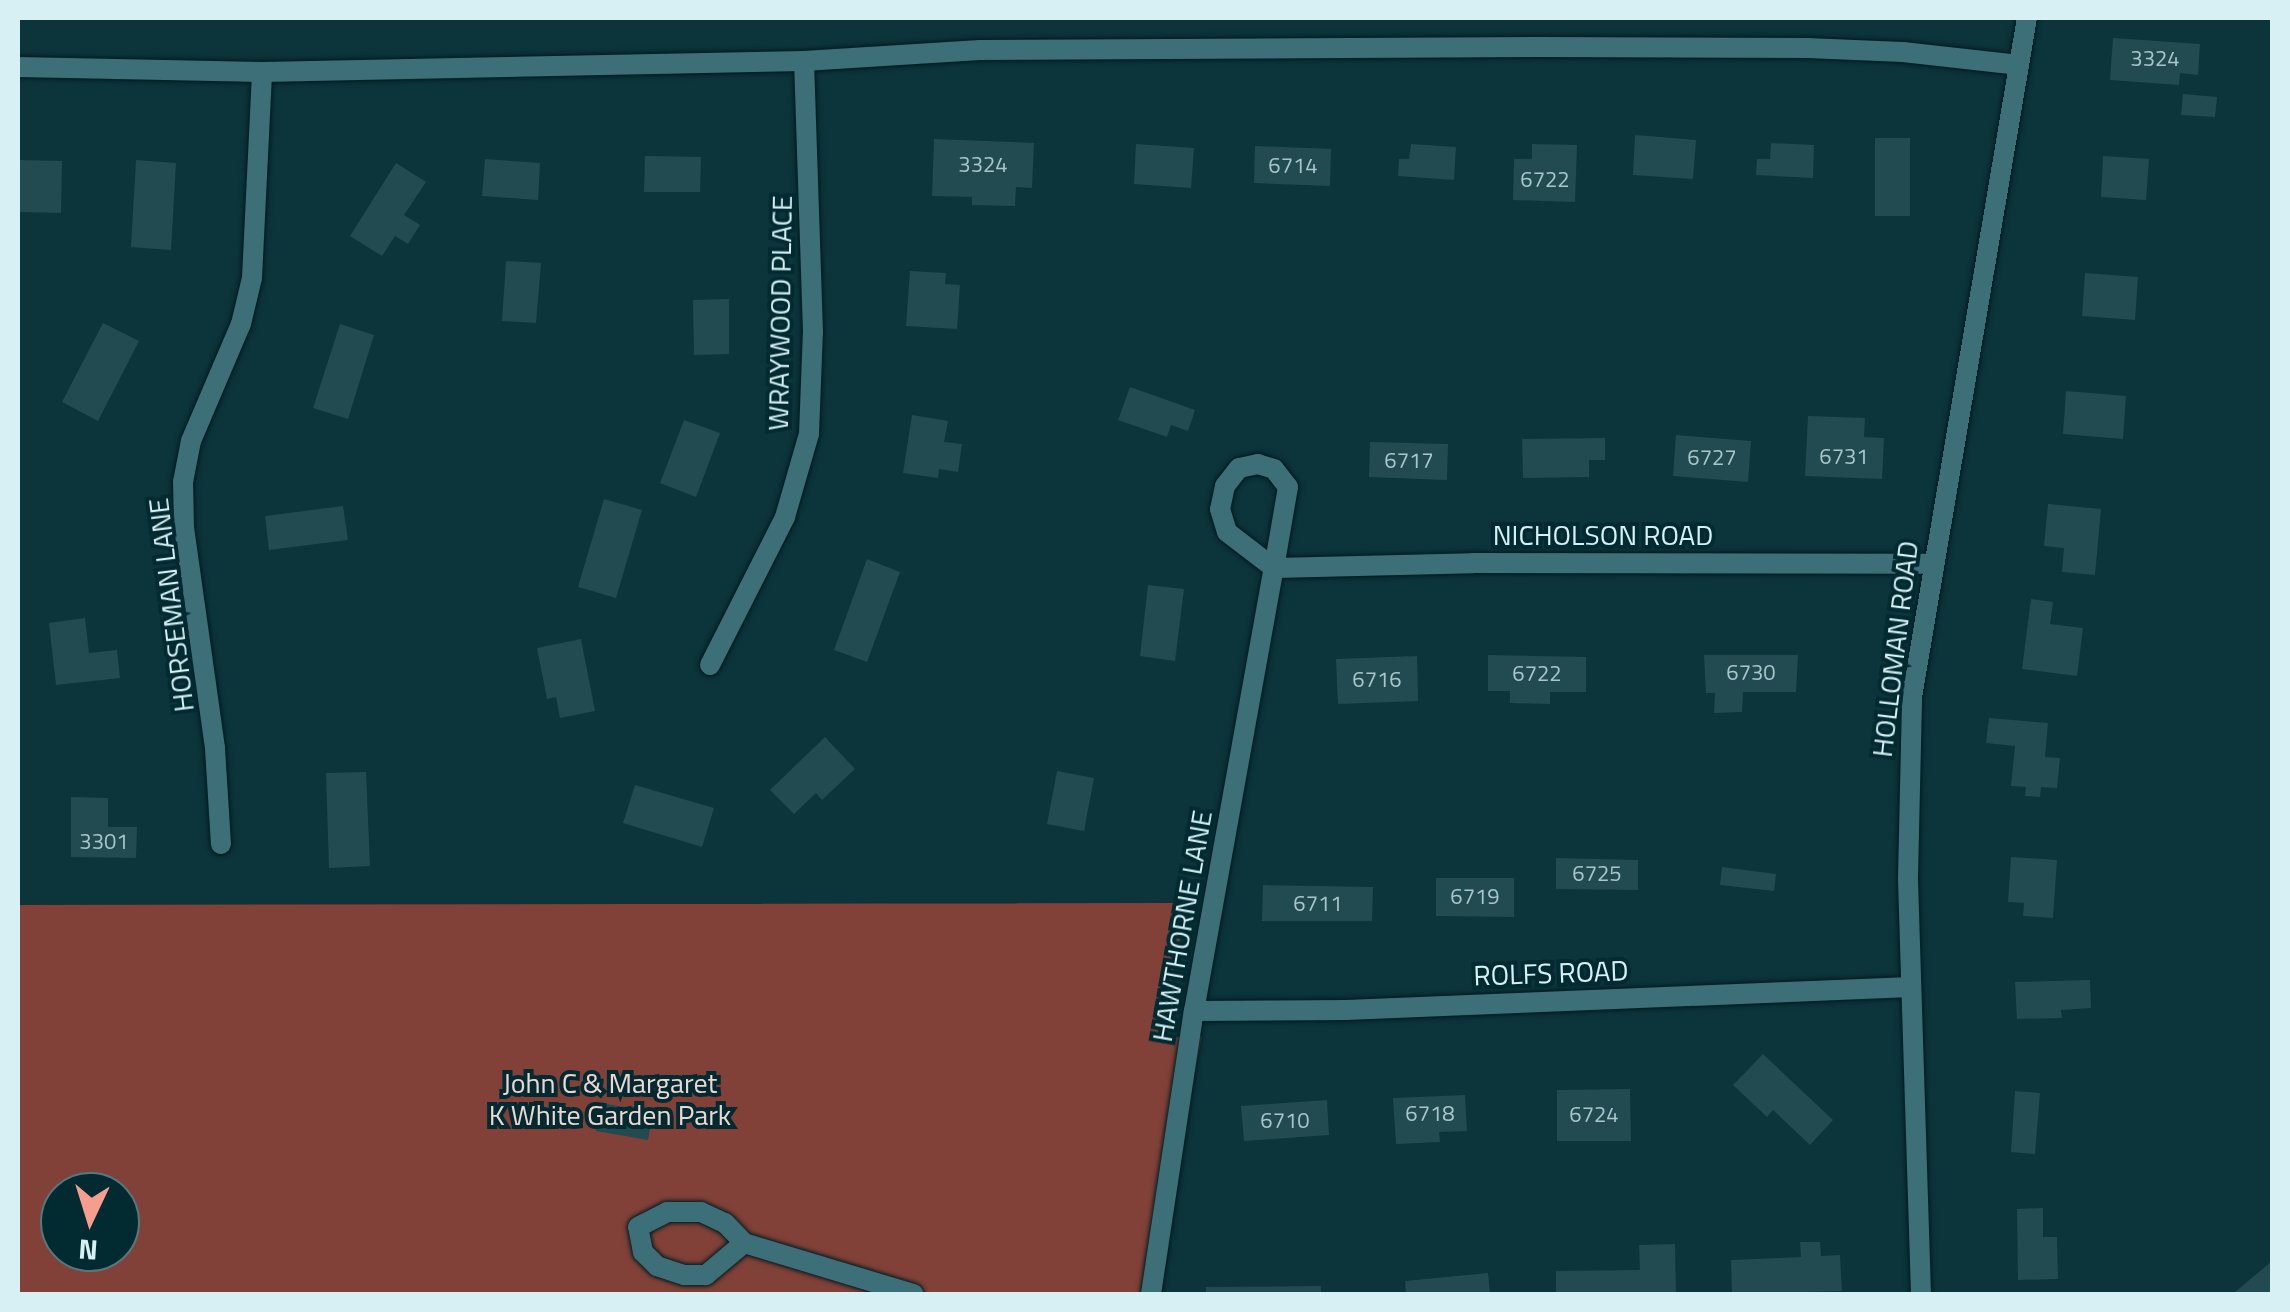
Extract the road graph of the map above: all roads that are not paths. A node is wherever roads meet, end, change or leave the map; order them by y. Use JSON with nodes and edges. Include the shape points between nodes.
{"nodes":[{"id":1,"x":2027,"y":18,"type":"edge"},
{"id":2,"x":804,"y":61,"type":"junction"},
{"id":3,"x":2020,"y":65,"type":"junction"},
{"id":4,"x":18,"y":68,"type":"edge"},
{"id":5,"x":262,"y":72,"type":"junction"},
{"id":6,"x":1932,"y":564,"type":"junction"},
{"id":7,"x":1274,"y":568,"type":"junction"},
{"id":8,"x":710,"y":665,"type":"dead end"},
{"id":9,"x":221,"y":844,"type":"dead end"},
{"id":10,"x":1911,"y":987,"type":"junction"},
{"id":11,"x":1194,"y":1011,"type":"junction"},
{"id":12,"x":744,"y":1243,"type":"junction"},
{"id":13,"x":913,"y":1294,"type":"edge"},
{"id":14,"x":1150,"y":1294,"type":"edge"},
{"id":15,"x":1921,"y":1294,"type":"edge"}],
"edges":[{"from":1,"to":3,"type":"street","name":"HOLLOMAN ROAD"},
{"from":2,"to":3,"type":"street","via":[[980,50],[1594,48],[1903,52]]},
{"from":2,"to":5,"type":"street"},
{"from":2,"to":8,"type":"street","name":"WRAYWOOD PLACE","via":[[813,332],[809,434],[785,517]]},
{"from":3,"to":6,"type":"street","name":"HOLLOMAN ROAD"},
{"from":4,"to":5,"type":"street"},
{"from":5,"to":9,"type":"street","name":"HORSEMAN LANE","via":[[252,278],[241,324],[191,441],[183,482],[216,748]]},
{"from":6,"to":7,"type":"street","name":"NICHOLSON ROAD"},
{"from":6,"to":10,"type":"street","name":"HOLLOMAN ROAD","via":[[1908,764]]},
{"from":7,"to":7,"type":"street","name":"HAWTHORNE LANE","via":[[1288,487],[1274,469],[1238,468],[1220,509],[1227,532]]},
{"from":7,"to":11,"type":"street","name":"HAWTHORNE LANE"},
{"from":10,"to":11,"type":"street","name":"ROLFS ROAD"},
{"from":10,"to":15,"type":"street","name":"HOLLOMAN ROAD"},
{"from":11,"to":14,"type":"street","name":"HAWTHORNE LANE"},
{"from":12,"to":12,"type":"street","via":[[702,1212],[667,1212],[638,1227],[643,1252],[657,1266],[684,1275],[706,1275]]},
{"from":12,"to":13,"type":"street"}]}
